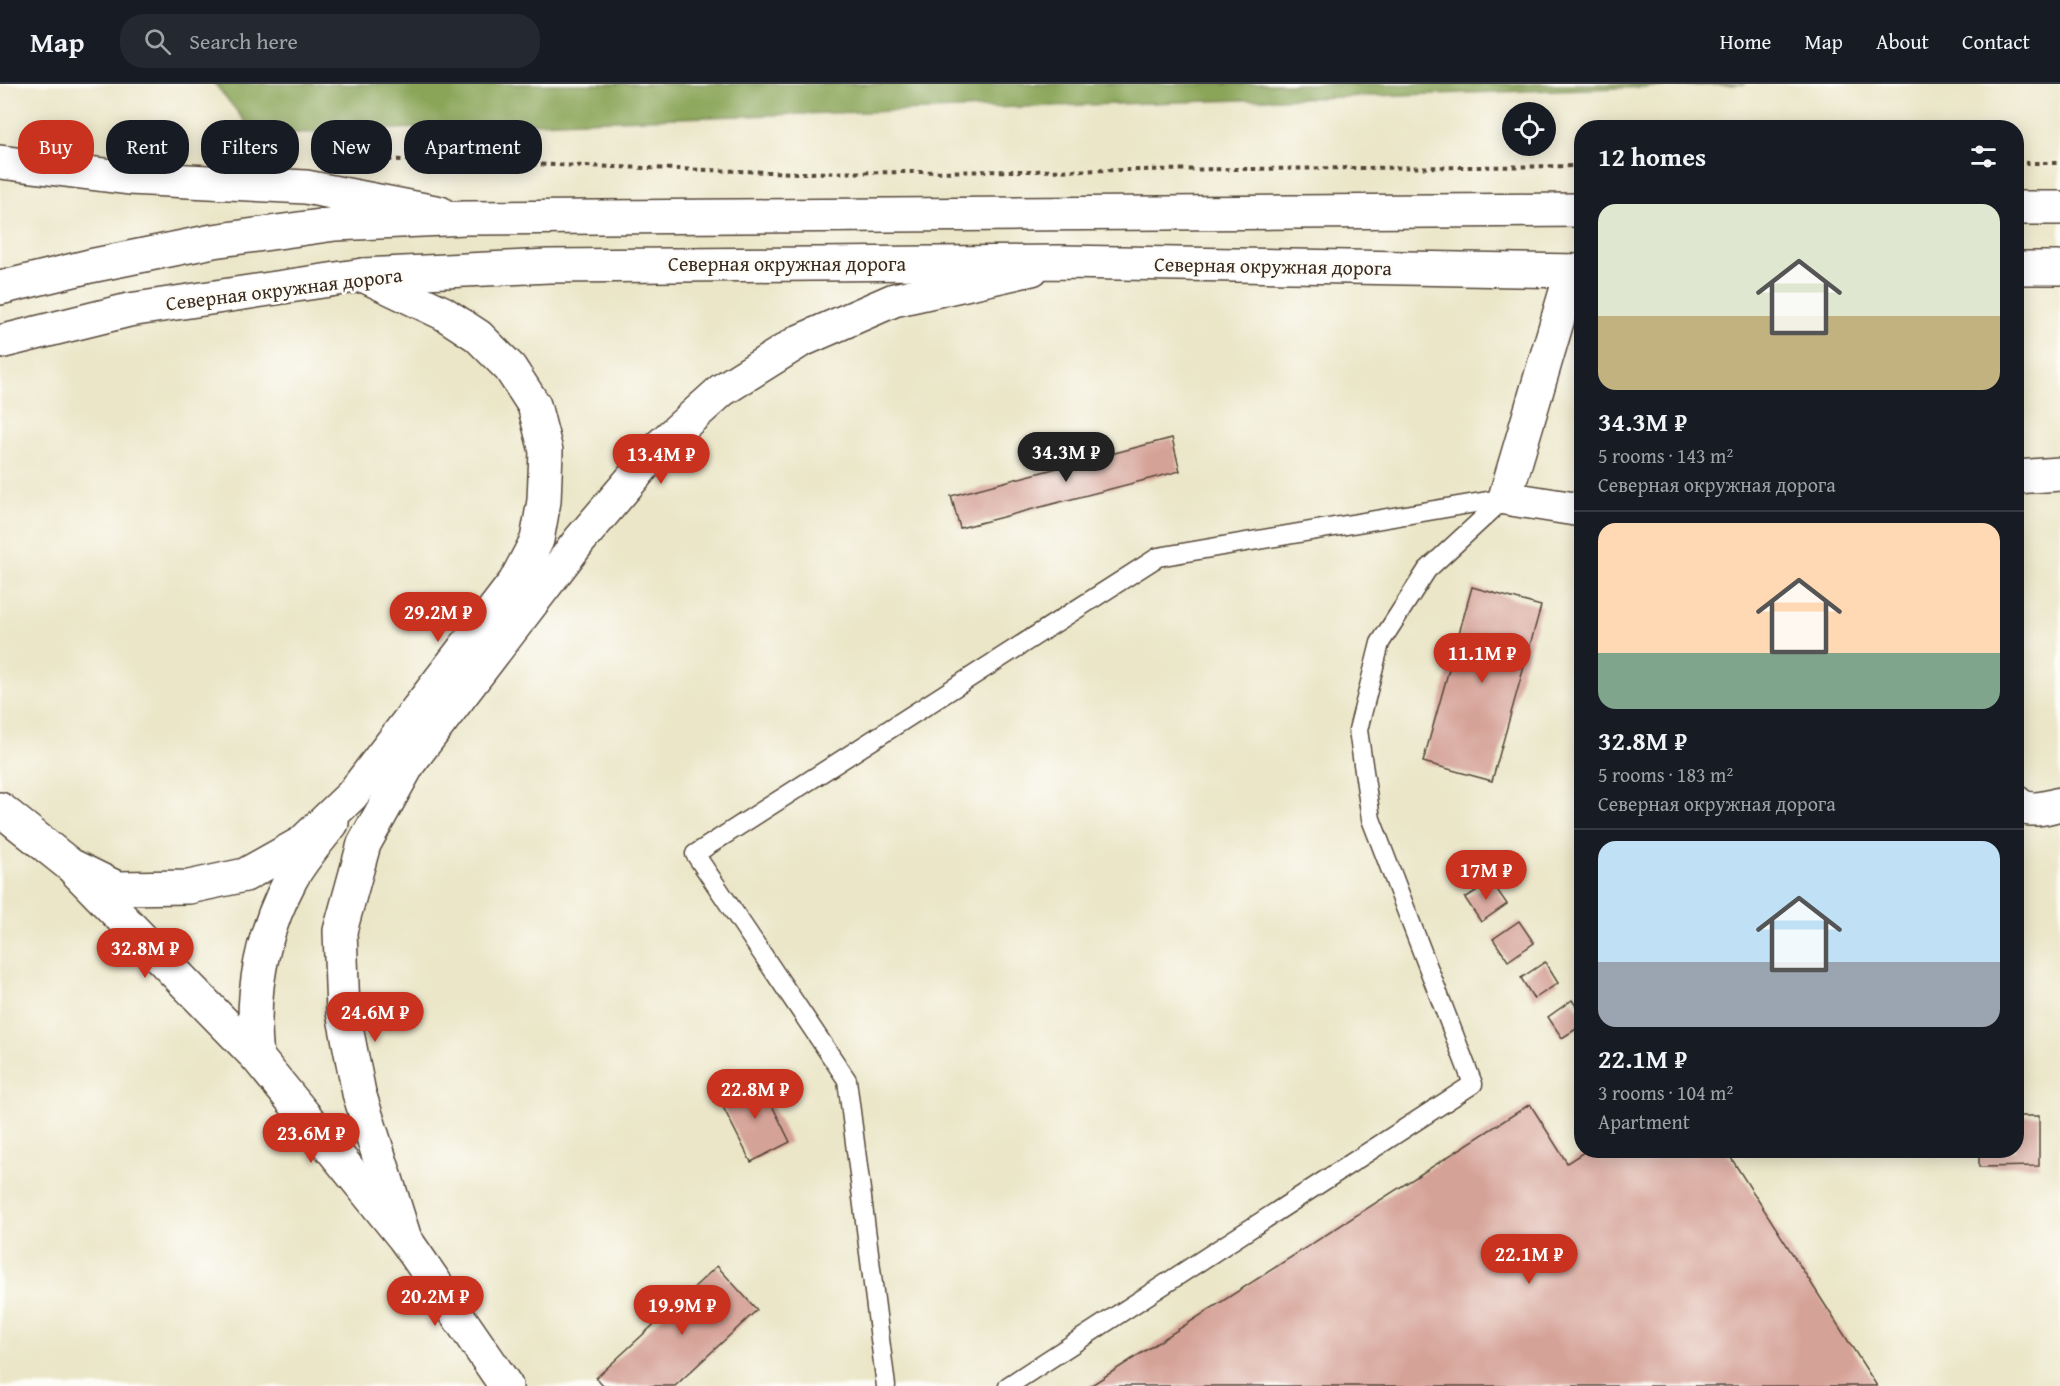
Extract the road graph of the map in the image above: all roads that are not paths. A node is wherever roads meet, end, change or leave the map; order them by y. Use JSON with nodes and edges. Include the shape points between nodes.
{"nodes":[{"id":1,"x":0,"y":162,"type":"edge"},
{"id":2,"x":2024,"y":208,"type":"edge"},
{"id":3,"x":2060,"y":208,"type":"edge"},
{"id":4,"x":1574,"y":210,"type":"edge"},
{"id":5,"x":465,"y":218,"type":"junction"},
{"id":6,"x":1062,"y":262,"type":"junction"},
{"id":7,"x":2024,"y":268,"type":"edge"},
{"id":8,"x":2060,"y":268,"type":"edge"},
{"id":9,"x":1574,"y":271,"type":"edge"},
{"id":10,"x":363,"y":275,"type":"junction"},
{"id":11,"x":1574,"y":280,"type":"edge"},
{"id":12,"x":0,"y":288,"type":"edge"},
{"id":13,"x":0,"y":342,"type":"edge"},
{"id":14,"x":2060,"y":474,"type":"edge"},
{"id":15,"x":2024,"y":476,"type":"edge"},
{"id":16,"x":1505,"y":498,"type":"junction"},
{"id":17,"x":1574,"y":509,"type":"edge"},
{"id":18,"x":352,"y":795,"type":"junction"},
{"id":19,"x":2060,"y":804,"type":"edge"},
{"id":20,"x":2024,"y":807,"type":"edge"},
{"id":21,"x":0,"y":809,"type":"edge"},
{"id":22,"x":70,"y":865,"type":"junction"},
{"id":23,"x":257,"y":1057,"type":"junction"},
{"id":24,"x":405,"y":1239,"type":"junction"},
{"id":25,"x":506,"y":1386,"type":"edge"},
{"id":26,"x":886,"y":1386,"type":"edge"},
{"id":27,"x":1008,"y":1386,"type":"edge"}],
"edges":[{"from":1,"to":5,"type":"main road","via":[[129,178],[306,187]]},
{"from":2,"to":3,"type":"main road"},
{"from":4,"to":5,"type":"main road"},
{"from":5,"to":12,"type":"main road","via":[[335,224],[213,241]]},
{"from":6,"to":9,"type":"main road","name":"Северная окружная дорога"},
{"from":6,"to":10,"type":"main road","name":"Северная окружная дорога","via":[[549,266]]},
{"from":6,"to":24,"type":"main road","via":[[894,300],[800,341],[722,390],[661,445],[579,540],[409,763],[364,844],[340,931],[343,1012],[359,1094]]},
{"from":7,"to":8,"type":"main road"},
{"from":10,"to":13,"type":"main road","name":"Северная окружная дорога","via":[[129,310]]},
{"from":10,"to":18,"type":"main road","via":[[443,313],[478,336],[510,368],[534,405],[546,451],[544,501],[537,540],[515,582]]},
{"from":11,"to":16,"type":"main road"},
{"from":14,"to":15,"type":"main road"},
{"from":16,"to":17,"type":"main road"},
{"from":16,"to":26,"type":"lane","via":[[1158,557],[696,854],[847,1080]]},
{"from":16,"to":27,"type":"lane","via":[[1427,570],[1380,643],[1358,730],[1371,819],[1473,1083]]},
{"from":18,"to":22,"type":"main road","via":[[302,843],[245,875],[189,888],[117,888]]},
{"from":18,"to":23,"type":"main road","via":[[291,879],[269,932],[256,984]]},
{"from":19,"to":20,"type":"main road","via":[[2040,809]]},
{"from":21,"to":22,"type":"main road"},
{"from":22,"to":23,"type":"main road"},
{"from":23,"to":24,"type":"main road"},
{"from":24,"to":25,"type":"main road"}]}
